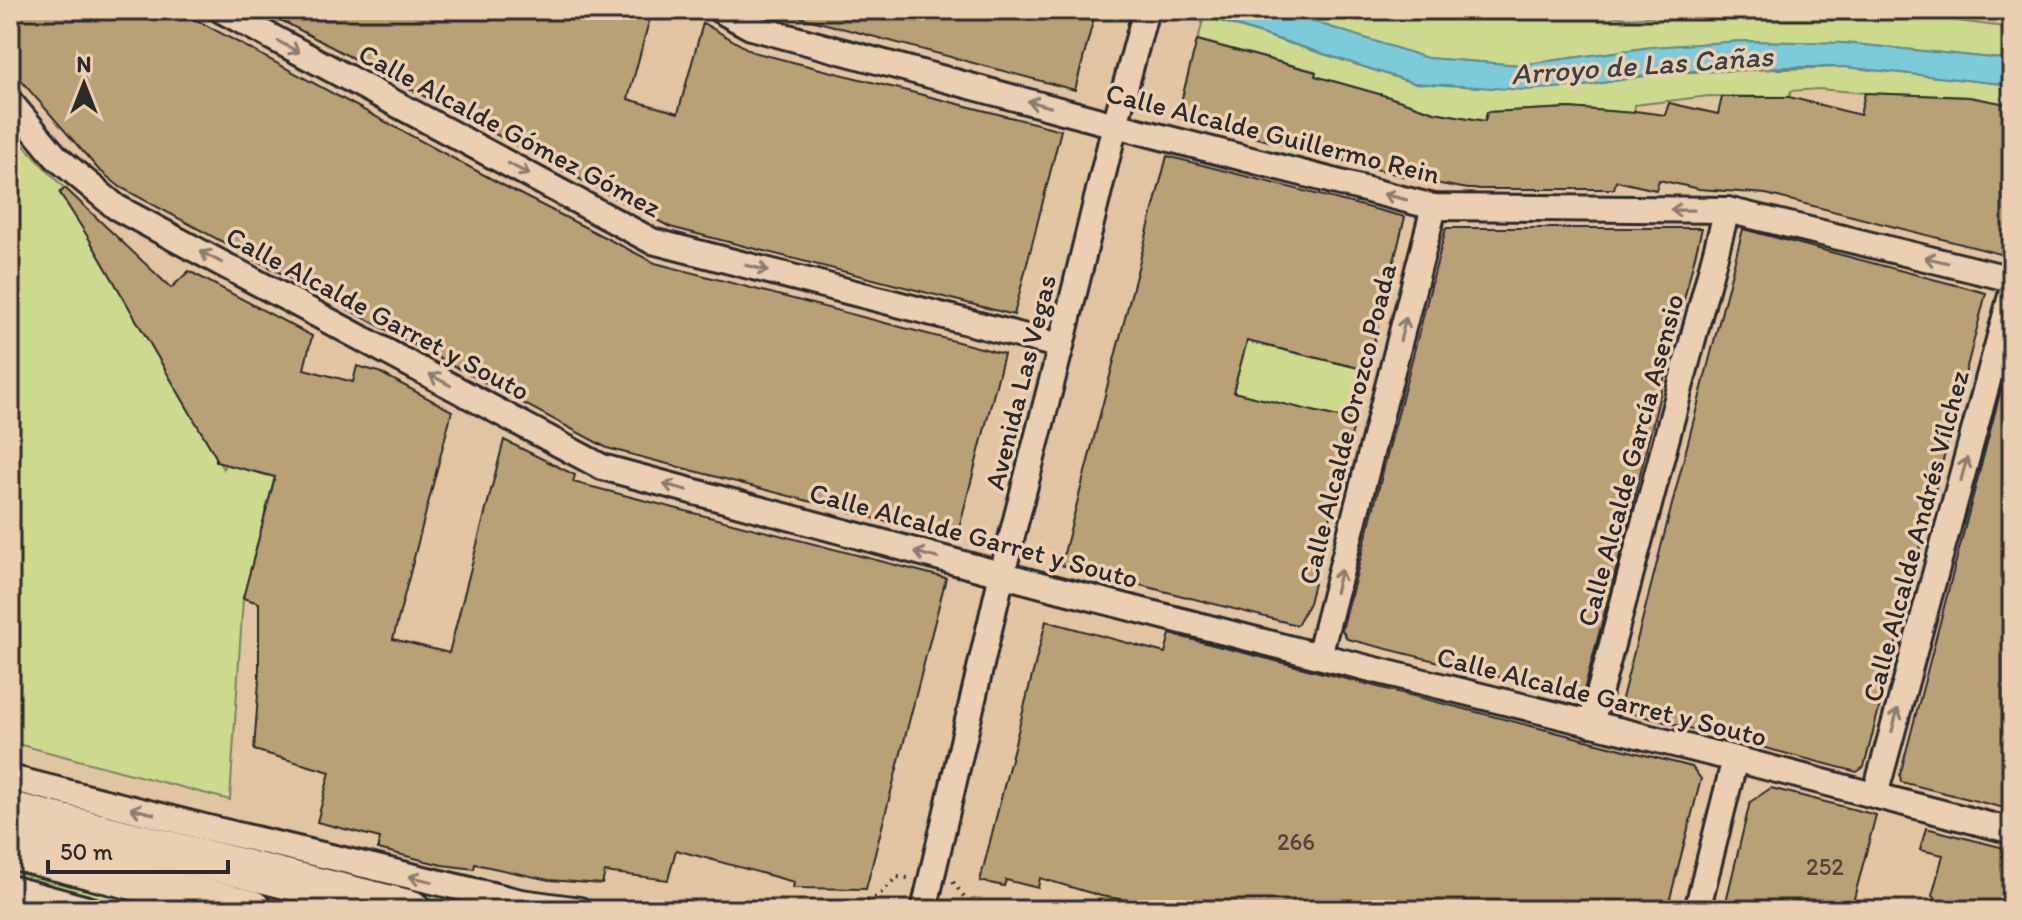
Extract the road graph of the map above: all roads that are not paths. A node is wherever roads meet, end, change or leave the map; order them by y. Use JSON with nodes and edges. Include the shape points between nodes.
{"nodes":[{"id":1,"x":221,"y":10,"type":"edge"},
{"id":2,"x":720,"y":10,"type":"edge"},
{"id":3,"x":1146,"y":10,"type":"edge"},
{"id":4,"x":10,"y":102,"type":"edge"},
{"id":5,"x":1115,"y":125,"type":"junction"},
{"id":6,"x":1434,"y":207,"type":"junction"},
{"id":7,"x":1727,"y":210,"type":"junction"},
{"id":8,"x":2012,"y":279,"type":"edge"},
{"id":9,"x":2012,"y":292,"type":"edge"},
{"id":10,"x":1061,"y":346,"type":"junction"},
{"id":11,"x":1002,"y":574,"type":"junction"},
{"id":12,"x":1319,"y":656,"type":"junction"},
{"id":13,"x":1591,"y":724,"type":"junction"},
{"id":14,"x":1735,"y":759,"type":"junction"},
{"id":15,"x":10,"y":778,"type":"edge"},
{"id":16,"x":1875,"y":795,"type":"junction"},
{"id":17,"x":10,"y":811,"type":"edge"},
{"id":18,"x":2012,"y":831,"type":"edge"},
{"id":19,"x":10,"y":849,"type":"edge"},
{"id":20,"x":10,"y":888,"type":"edge"},
{"id":21,"x":91,"y":910,"type":"edge"},
{"id":22,"x":252,"y":910,"type":"edge"},
{"id":23,"x":411,"y":910,"type":"edge"},
{"id":24,"x":580,"y":910,"type":"edge"},
{"id":25,"x":924,"y":910,"type":"edge"},
{"id":26,"x":1697,"y":910,"type":"edge"}],
"edges":[{"from":1,"to":10,"type":"street","name":"Calle Alcalde Gómez Gómez","one_way":true,"via":[[652,241]]},
{"from":5,"to":2,"type":"street","name":"Calle Alcalde Guillermo Rein","one_way":true,"via":[[751,27]]},
{"from":3,"to":5,"type":"street","name":"Avenida Las Vegas"},
{"from":11,"to":4,"type":"street","name":"Calle Alcalde Garret y Souto","one_way":true,"via":[[602,467],[116,207],[56,157]]},
{"from":6,"to":5,"type":"street","name":"Calle Alcalde Guillermo Rein","one_way":true},
{"from":5,"to":10,"type":"street","name":"Avenida Las Vegas"},
{"from":7,"to":6,"type":"street","name":"Calle Alcalde Guillermo Rein","one_way":true},
{"from":12,"to":6,"type":"street","name":"Calle Alcalde Orozco Poada","one_way":true},
{"from":8,"to":7,"type":"street","name":"Calle Alcalde Guillermo Rein","one_way":true},
{"from":7,"to":13,"type":"street","name":"Calle Alcalde García Asensio"},
{"from":16,"to":9,"type":"street","name":"Calle Alcalde Andrés Vílchez","one_way":true},
{"from":10,"to":11,"type":"street","name":"Avenida Las Vegas"},
{"from":11,"to":12,"type":"street","name":"Calle Alcalde Garret y Souto"},
{"from":11,"to":25,"type":"street","name":"Avenida Las Vegas"},
{"from":12,"to":13,"type":"street","name":"Calle Alcalde Garret y Souto"},
{"from":13,"to":14,"type":"street","name":"Calle Alcalde Garret y Souto"},
{"from":14,"to":16,"type":"street","name":"Calle Alcalde Garret y Souto"},
{"from":14,"to":26,"type":"street"},
{"from":24,"to":15,"type":"street","one_way":true,"via":[[507,899]]},
{"from":16,"to":18,"type":"street","name":"Calle Alcalde Garret y Souto"},
{"from":17,"to":23,"type":"main road"},
{"from":19,"to":22,"type":"main road"},
{"from":20,"to":21,"type":"street"}]}
